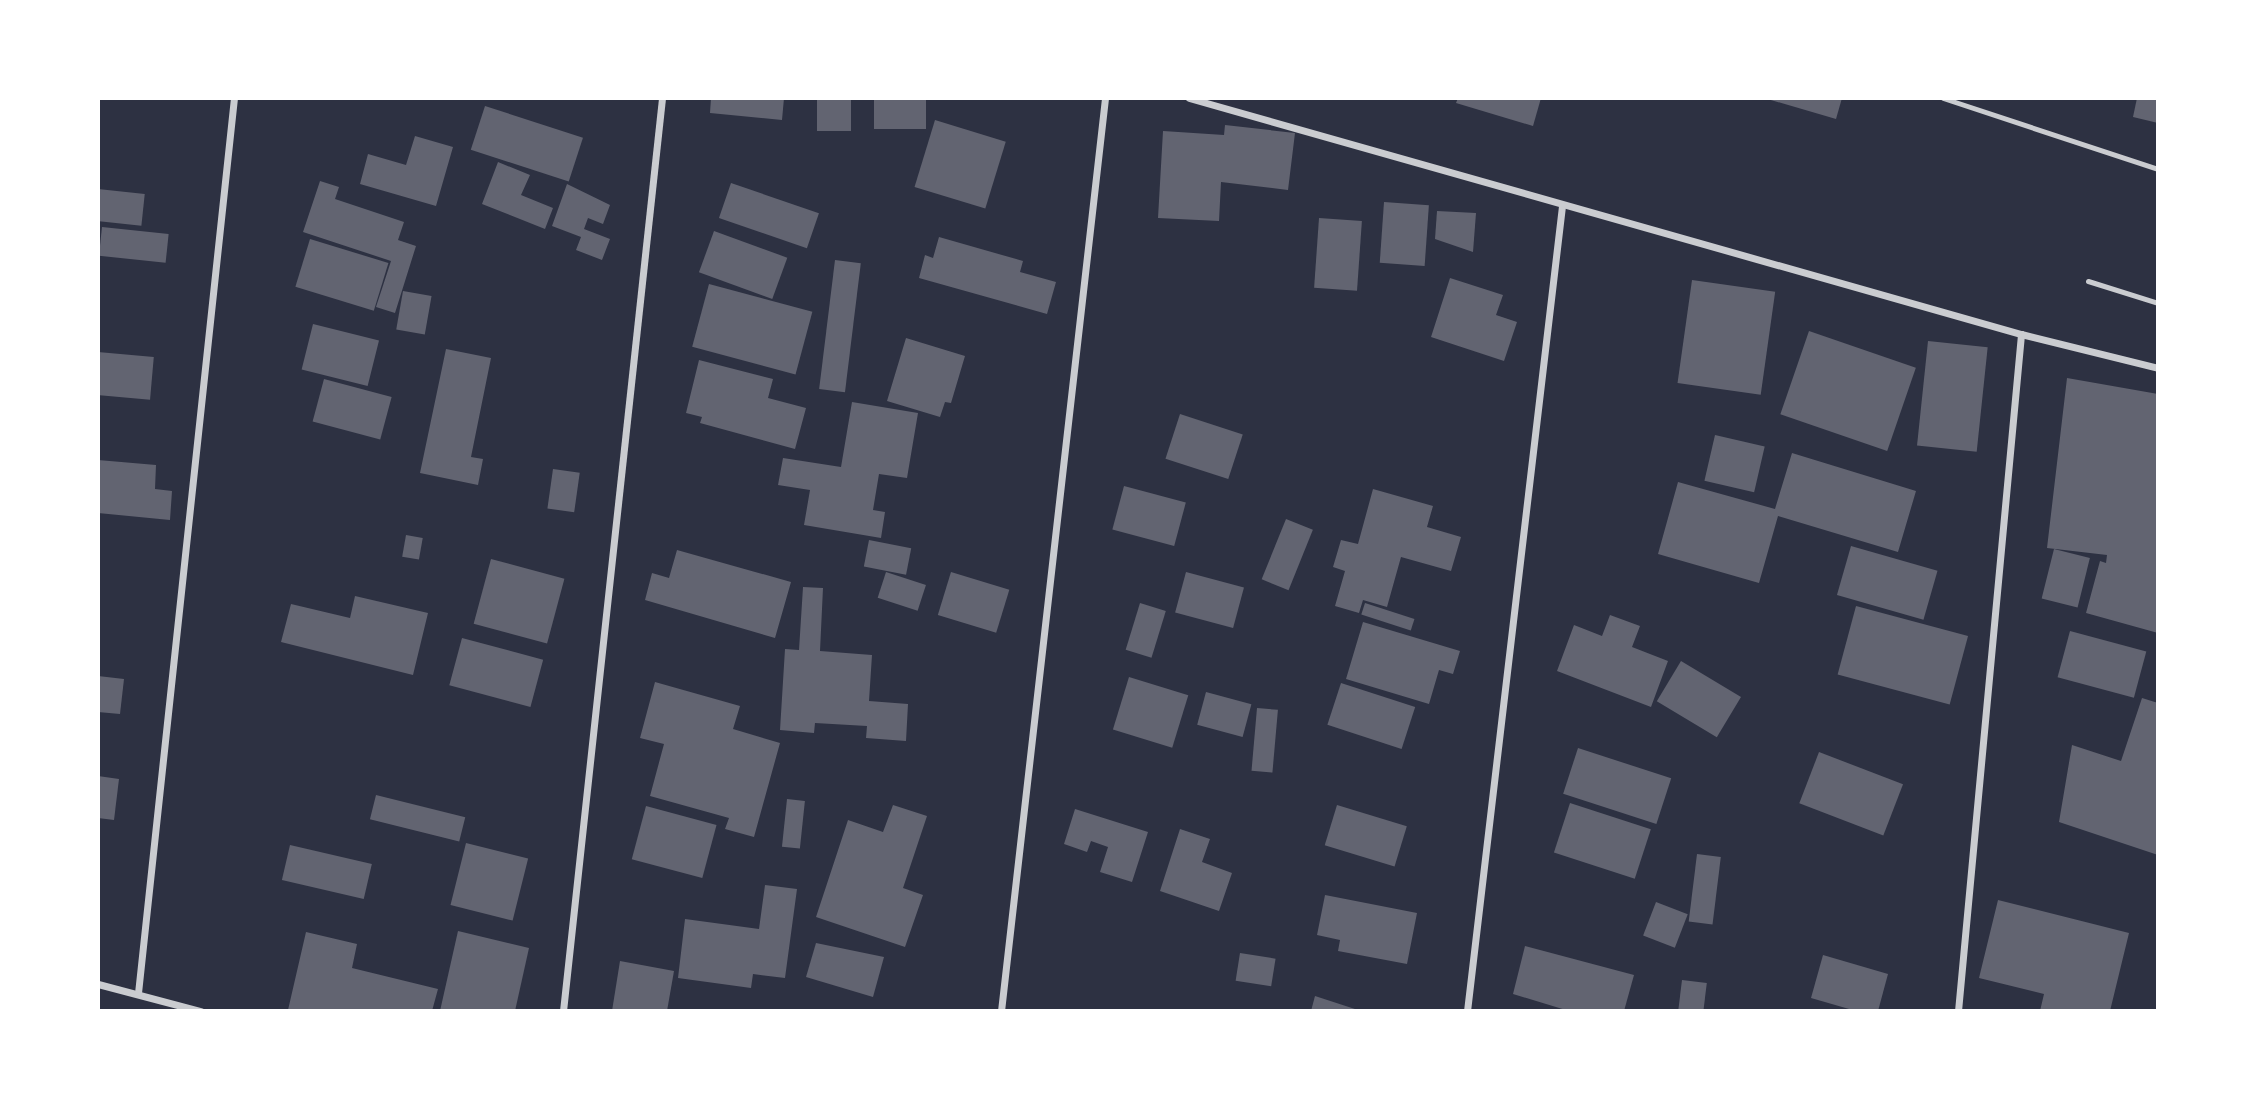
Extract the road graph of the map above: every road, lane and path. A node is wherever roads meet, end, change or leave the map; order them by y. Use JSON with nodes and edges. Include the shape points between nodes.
{"nodes":[{"id":1,"x":234,"y":98,"type":"edge"},
{"id":2,"x":662,"y":98,"type":"edge"},
{"id":3,"x":1105,"y":98,"type":"edge"},
{"id":4,"x":1189,"y":98,"type":"edge"},
{"id":5,"x":1943,"y":98,"type":"edge"},
{"id":6,"x":2158,"y":169,"type":"edge"},
{"id":7,"x":1562,"y":206,"type":"junction"},
{"id":8,"x":2088,"y":281,"type":"dead end"},
{"id":9,"x":2158,"y":303,"type":"edge"},
{"id":10,"x":2021,"y":334,"type":"junction"},
{"id":11,"x":2158,"y":368,"type":"edge"},
{"id":12,"x":98,"y":984,"type":"edge"},
{"id":13,"x":138,"y":993,"type":"junction"},
{"id":14,"x":200,"y":1011,"type":"edge"},
{"id":15,"x":563,"y":1011,"type":"edge"},
{"id":16,"x":1001,"y":1011,"type":"edge"},
{"id":17,"x":1466,"y":1011,"type":"edge"},
{"id":18,"x":1958,"y":1011,"type":"edge"}],
"edges":[{"from":1,"to":13,"type":"street"},
{"from":2,"to":15,"type":"street"},
{"from":3,"to":16,"type":"street"},
{"from":4,"to":7,"type":"street"},
{"from":5,"to":6,"type":"lane"},
{"from":7,"to":10,"type":"street"},
{"from":7,"to":17,"type":"street"},
{"from":8,"to":9,"type":"lane"},
{"from":10,"to":11,"type":"street"},
{"from":10,"to":18,"type":"street"},
{"from":12,"to":13,"type":"street"},
{"from":13,"to":14,"type":"street"}]}
